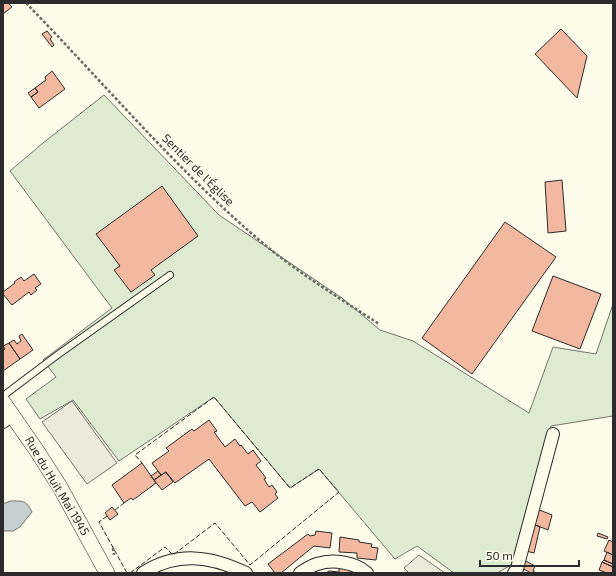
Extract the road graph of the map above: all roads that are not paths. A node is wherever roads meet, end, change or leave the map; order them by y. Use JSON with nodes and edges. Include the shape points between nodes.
{"nodes":[{"id":1,"x":170,"y":275,"type":"dead end"},
{"id":2,"x":3,"y":396,"type":"edge"},
{"id":3,"x":3,"y":402,"type":"edge"},
{"id":4,"x":8,"y":419,"type":"edge"},
{"id":5,"x":553,"y":434,"type":"dead end"},
{"id":6,"x":107,"y":573,"type":"edge"},
{"id":7,"x":143,"y":573,"type":"edge"},
{"id":8,"x":246,"y":573,"type":"edge"},
{"id":9,"x":300,"y":573,"type":"edge"},
{"id":10,"x":367,"y":573,"type":"edge"},
{"id":11,"x":514,"y":573,"type":"edge"}],
"edges":[{"from":1,"to":2,"type":"lane"},
{"from":3,"to":4,"type":"street","name":"Rue du Huit Mai 1945"},
{"from":4,"to":6,"type":"street","name":"Rue du Huit Mai 1945","via":[[37,451],[60,487]]},
{"from":5,"to":11,"type":"street"},
{"from":7,"to":8,"type":"street","via":[[160,564],[192,558],[220,562]]},
{"from":9,"to":10,"type":"street","via":[[318,564],[338,562],[350,564]]}]}
